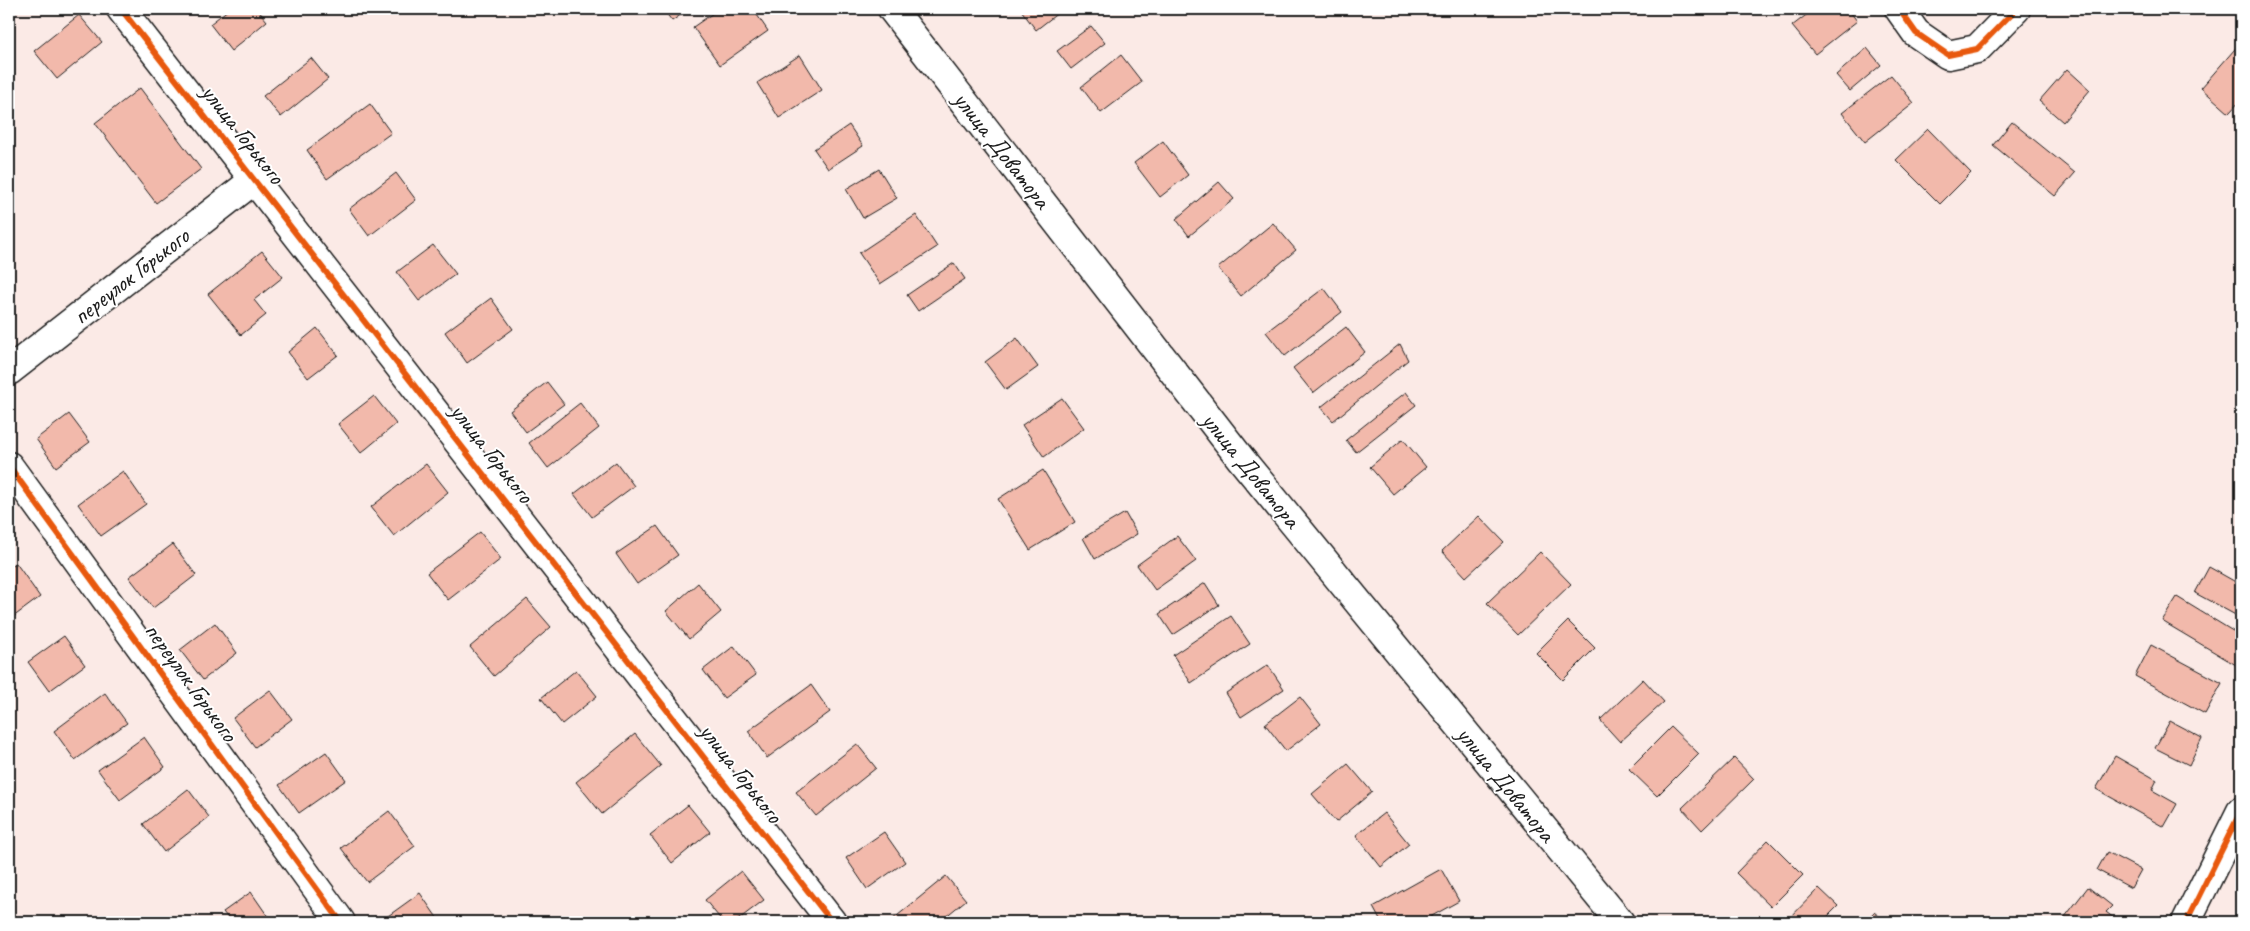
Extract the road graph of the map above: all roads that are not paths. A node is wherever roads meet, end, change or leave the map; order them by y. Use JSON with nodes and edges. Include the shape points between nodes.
{"nodes":[{"id":1,"x":121,"y":9,"type":"edge"},
{"id":2,"x":892,"y":9,"type":"edge"},
{"id":3,"x":1899,"y":9,"type":"edge"},
{"id":4,"x":2016,"y":9,"type":"edge"},
{"id":5,"x":254,"y":180,"type":"junction"},
{"id":6,"x":9,"y":371,"type":"edge"},
{"id":7,"x":9,"y":466,"type":"edge"},
{"id":8,"x":2241,"y":811,"type":"edge"},
{"id":9,"x":340,"y":922,"type":"edge"},
{"id":10,"x":832,"y":922,"type":"edge"},
{"id":11,"x":1620,"y":922,"type":"edge"},
{"id":12,"x":2186,"y":922,"type":"edge"}],
"edges":[{"from":1,"to":5,"type":"street","name":"улица Горького"},
{"from":2,"to":11,"type":"street","name":"улица Доватора","via":[[1240,459]]},
{"from":3,"to":4,"type":"street","via":[[1916,32],[1948,55],[1978,49]]},
{"from":5,"to":6,"type":"street","name":"переулок Горького"},
{"from":5,"to":10,"type":"street","name":"улица Горького"},
{"from":7,"to":9,"type":"street","name":"переулок Горького"},
{"from":8,"to":12,"type":"street"}]}
